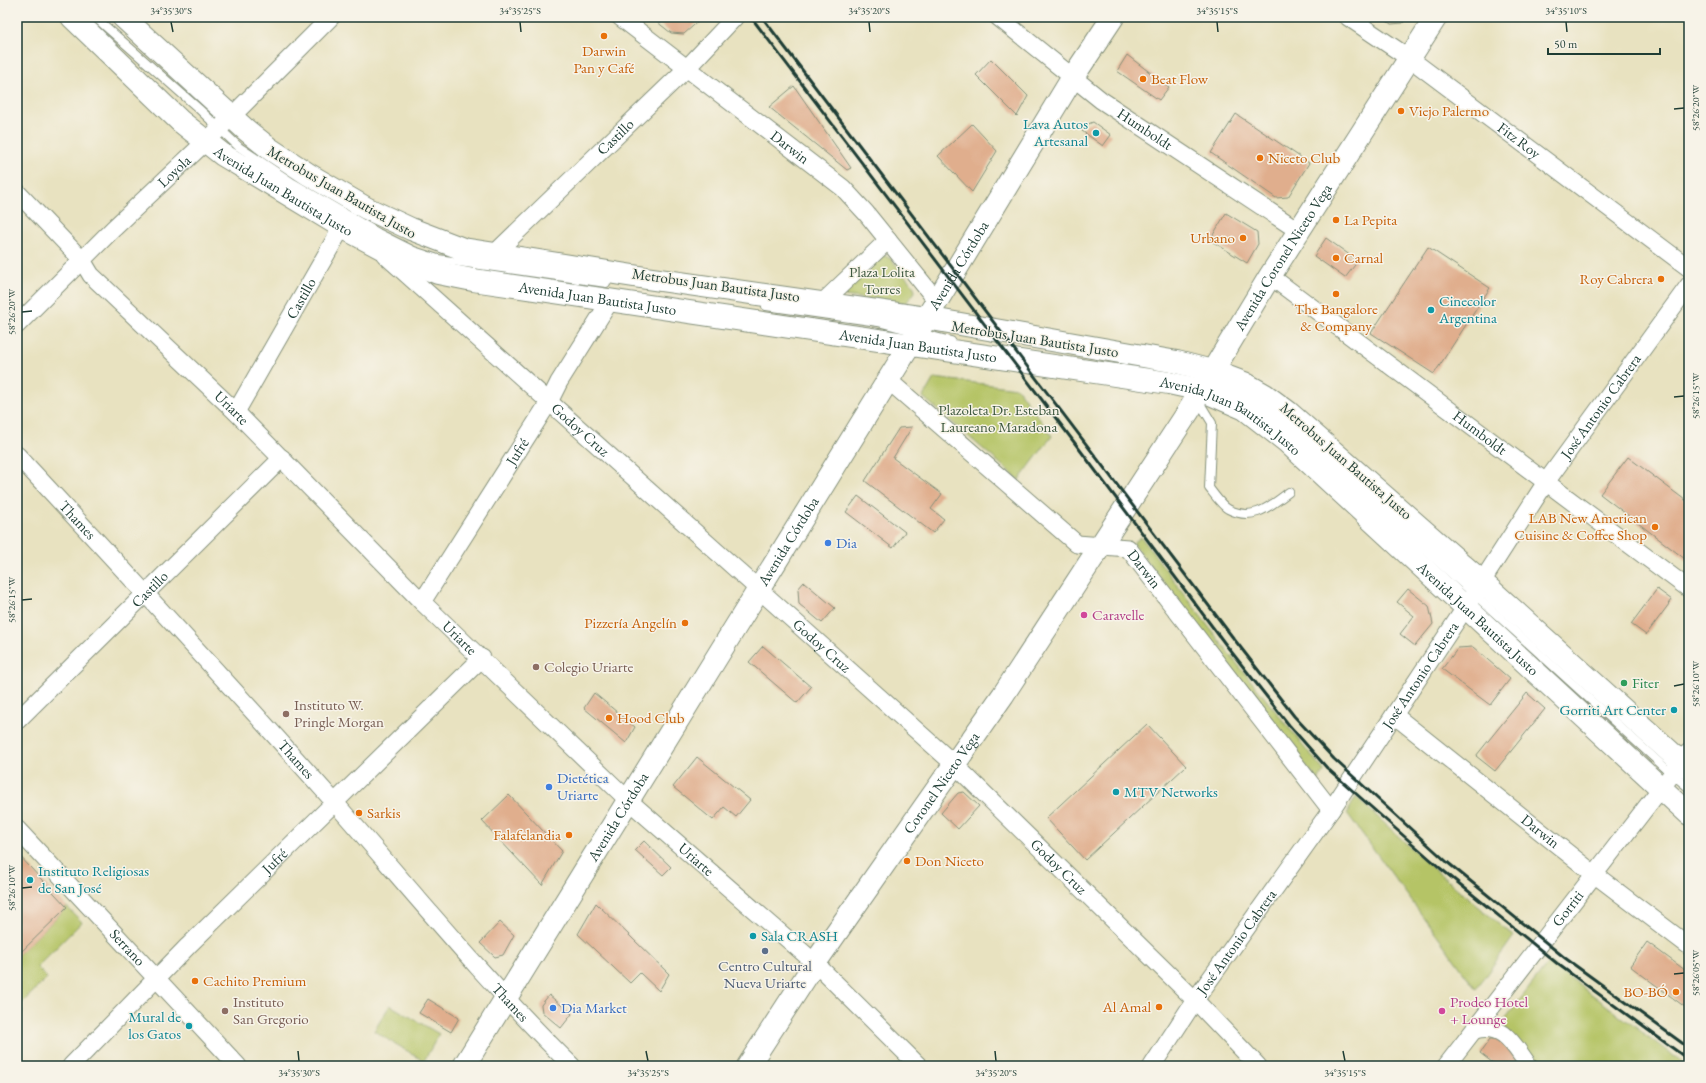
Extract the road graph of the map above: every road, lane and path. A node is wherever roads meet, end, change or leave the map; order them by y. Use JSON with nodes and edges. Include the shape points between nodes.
{"nodes":[{"id":1,"x":72,"y":17,"type":"edge"},
{"id":2,"x":95,"y":17,"type":"edge"},
{"id":3,"x":123,"y":17,"type":"edge"},
{"id":4,"x":331,"y":17,"type":"edge"},
{"id":5,"x":620,"y":17,"type":"edge"},
{"id":6,"x":735,"y":17,"type":"edge"},
{"id":7,"x":998,"y":17,"type":"edge"},
{"id":8,"x":1113,"y":17,"type":"edge"},
{"id":9,"x":1348,"y":17,"type":"edge"},
{"id":10,"x":1436,"y":17,"type":"edge"},
{"id":11,"x":1409,"y":58,"type":"junction"},
{"id":12,"x":686,"y":69,"type":"junction"},
{"id":13,"x":1072,"y":78,"type":"junction"},
{"id":14,"x":218,"y":129,"type":"junction"},
{"id":15,"x":17,"y":192,"type":"edge"},
{"id":16,"x":342,"y":227,"type":"junction"},
{"id":17,"x":1299,"y":231,"type":"junction"},
{"id":18,"x":888,"y":240,"type":"junction"},
{"id":19,"x":370,"y":242,"type":"junction"},
{"id":20,"x":493,"y":255,"type":"junction"},
{"id":21,"x":82,"y":260,"type":"junction"},
{"id":22,"x":1689,"y":268,"type":"edge"},
{"id":23,"x":1270,"y":276,"type":"junction"},
{"id":24,"x":1689,"y":285,"type":"edge"},
{"id":25,"x":614,"y":293,"type":"junction"},
{"id":26,"x":821,"y":304,"type":"junction"},
{"id":27,"x":758,"y":305,"type":"dead end"},
{"id":28,"x":923,"y":324,"type":"junction"},
{"id":29,"x":17,"y":325,"type":"edge"},
{"id":30,"x":959,"y":343,"type":"dead end"},
{"id":31,"x":1020,"y":352,"type":"dead end"},
{"id":32,"x":888,"y":380,"type":"junction"},
{"id":33,"x":1201,"y":383,"type":"junction"},
{"id":34,"x":549,"y":402,"type":"junction"},
{"id":35,"x":236,"y":412,"type":"junction"},
{"id":36,"x":17,"y":454,"type":"edge"},
{"id":37,"x":282,"y":458,"type":"junction"},
{"id":38,"x":1546,"y":482,"type":"junction"},
{"id":39,"x":1289,"y":492,"type":"dead end"},
{"id":40,"x":1131,"y":497,"type":"joint"},
{"id":41,"x":1098,"y":546,"type":"junction"},
{"id":42,"x":1689,"y":589,"type":"edge"},
{"id":43,"x":758,"y":590,"type":"junction"},
{"id":44,"x":145,"y":593,"type":"junction"},
{"id":45,"x":1473,"y":594,"type":"junction"},
{"id":46,"x":422,"y":602,"type":"junction"},
{"id":47,"x":482,"y":658,"type":"junction"},
{"id":48,"x":1394,"y":715,"type":"junction"},
{"id":49,"x":17,"y":721,"type":"edge"},
{"id":50,"x":954,"y":764,"type":"junction"},
{"id":51,"x":1678,"y":769,"type":"edge"},
{"id":52,"x":1689,"y":788,"type":"edge"},
{"id":53,"x":629,"y":801,"type":"junction"},
{"id":54,"x":334,"y":802,"type":"junction"},
{"id":55,"x":1331,"y":810,"type":"junction"},
{"id":56,"x":1689,"y":814,"type":"edge"},
{"id":57,"x":17,"y":829,"type":"edge"},
{"id":58,"x":1594,"y":874,"type":"junction"},
{"id":59,"x":1689,"y":946,"type":"edge"},
{"id":60,"x":815,"y":963,"type":"junction"},
{"id":61,"x":157,"y":977,"type":"junction"},
{"id":62,"x":507,"y":999,"type":"junction"},
{"id":63,"x":1195,"y":1000,"type":"junction"},
{"id":64,"x":1476,"y":1030,"type":"junction"},
{"id":65,"x":71,"y":1066,"type":"edge"},
{"id":66,"x":238,"y":1066,"type":"edge"},
{"id":67,"x":464,"y":1066,"type":"edge"},
{"id":68,"x":572,"y":1066,"type":"edge"},
{"id":69,"x":748,"y":1066,"type":"edge"},
{"id":70,"x":919,"y":1066,"type":"edge"},
{"id":71,"x":1152,"y":1066,"type":"edge"},
{"id":72,"x":1258,"y":1066,"type":"edge"},
{"id":73,"x":1446,"y":1066,"type":"edge"},
{"id":74,"x":1529,"y":1066,"type":"edge"}],
"edges":[{"from":1,"to":14,"type":"main road","name":"Avenida Juan Bautista Justo","via":[[174,115]]},
{"from":2,"to":14,"type":"lane","name":"Metrobus Juan Bautista Justo"},
{"from":3,"to":14,"type":"main road","name":"Avenida Juan Bautista Justo"},
{"from":4,"to":14,"type":"street","name":"Loyola"},
{"from":5,"to":12,"type":"street","name":"Darwin"},
{"from":6,"to":12,"type":"street","name":"Castillo"},
{"from":7,"to":13,"type":"street","name":"Humboldt"},
{"from":8,"to":13,"type":"main road","name":"Avenida Córdoba"},
{"from":9,"to":11,"type":"street","name":"Fitz Roy"},
{"from":10,"to":11,"type":"main road","name":"Avenida Coronel Niceto Vega"},
{"from":11,"to":17,"type":"main road","name":"Avenida Coronel Niceto Vega"},
{"from":11,"to":22,"type":"street","name":"Fitz Roy"},
{"from":12,"to":18,"type":"street","name":"Darwin","via":[[833,180],[866,213]]},
{"from":12,"to":20,"type":"street","name":"Castillo"},
{"from":13,"to":17,"type":"street","name":"Humboldt","via":[[1101,100]]},
{"from":13,"to":28,"type":"main road","name":"Avenida Córdoba"},
{"from":14,"to":16,"type":"main road","name":"Avenida Juan Bautista Justo","via":[[222,155]]},
{"from":14,"to":20,"type":"main road","name":"Avenida Juan Bautista Justo","via":[[250,134],[295,166],[366,208],[438,240]]},
{"from":14,"to":21,"type":"street","name":"Loyola"},
{"from":14,"to":25,"type":"lane","name":"Metrobus Juan Bautista Justo","via":[[239,147],[293,183],[414,251]]},
{"from":15,"to":21,"type":"street","name":"Uriarte"},
{"from":16,"to":19,"type":"main road","name":"Avenida Juan Bautista Justo"},
{"from":16,"to":35,"type":"street","name":"Castillo"},
{"from":17,"to":23,"type":"main road","name":"Avenida Coronel Niceto Vega"},
{"from":18,"to":26,"type":"street"},
{"from":18,"to":28,"type":"street","name":"Darwin"},
{"from":19,"to":25,"type":"main road","name":"Avenida Juan Bautista Justo","via":[[402,259],[438,273],[473,280]]},
{"from":19,"to":34,"type":"street","name":"Godoy Cruz"},
{"from":20,"to":26,"type":"main road","name":"Avenida Juan Bautista Justo"},
{"from":21,"to":29,"type":"street","name":"Loyola"},
{"from":21,"to":35,"type":"street","name":"Uriarte","via":[[95,278]]},
{"from":23,"to":33,"type":"main road","name":"Avenida Coronel Niceto Vega"},
{"from":23,"to":38,"type":"street","name":"Humboldt"},
{"from":24,"to":38,"type":"street","name":"José Antonio Cabrera"},
{"from":25,"to":28,"type":"main road","name":"Avenida Juan Bautista Justo"},
{"from":25,"to":34,"type":"street","name":"Jufré"},
{"from":26,"to":28,"type":"main road","name":"Avenida Juan Bautista Justo"},
{"from":27,"to":28,"type":"lane","name":"Metrobus Juan Bautista Justo","via":[[878,322]]},
{"from":28,"to":30,"type":"lane","name":"Metrobus Juan Bautista Justo"},
{"from":28,"to":32,"type":"main road","name":"Avenida Córdoba"},
{"from":28,"to":33,"type":"main road","name":"Avenida Juan Bautista Justo","via":[[1169,383]]},
{"from":28,"to":33,"type":"main road","name":"Avenida Juan Bautista Justo","via":[[1178,362]]},
{"from":31,"to":33,"type":"lane","name":"Metrobus Juan Bautista Justo"},
{"from":32,"to":41,"type":"street","name":"Darwin","via":[[1077,544]]},
{"from":32,"to":43,"type":"main road","name":"Avenida Córdoba"},
{"from":33,"to":39,"type":"lane","via":[[1212,423],[1209,488],[1227,508],[1250,515],[1267,508]]},
{"from":33,"to":40,"type":"main road","name":"Avenida Coronel Niceto Vega"},
{"from":33,"to":45,"type":"main road","name":"Avenida Juan Bautista Justo","via":[[1245,409]]},
{"from":33,"to":45,"type":"main road","name":"Avenida Juan Bautista Justo","via":[[1244,383],[1288,412]]},
{"from":34,"to":43,"type":"street","name":"Godoy Cruz"},
{"from":34,"to":46,"type":"street","name":"Jufré"},
{"from":35,"to":37,"type":"street","name":"Uriarte"},
{"from":36,"to":44,"type":"street","name":"Thames"},
{"from":37,"to":44,"type":"street","name":"Castillo"},
{"from":37,"to":46,"type":"street","name":"Uriarte"},
{"from":38,"to":42,"type":"street","name":"Humboldt"},
{"from":38,"to":45,"type":"street","name":"José Antonio Cabrera"},
{"from":40,"to":41,"type":"main road","name":"Coronel Niceto Vega"},
{"from":41,"to":50,"type":"main road","name":"Coronel Niceto Vega","via":[[1003,695]]},
{"from":41,"to":55,"type":"street","name":"Darwin","via":[[1128,548]]},
{"from":43,"to":50,"type":"street","name":"Godoy Cruz"},
{"from":43,"to":53,"type":"main road","name":"Avenida Córdoba"},
{"from":44,"to":49,"type":"street","name":"Castillo"},
{"from":44,"to":54,"type":"street","name":"Thames"},
{"from":45,"to":48,"type":"street","name":"José Antonio Cabrera"},
{"from":45,"to":51,"type":"main road","name":"Avenida Juan Bautista Justo"},
{"from":45,"to":51,"type":"main road","name":"Avenida Juan Bautista Justo"},
{"from":46,"to":47,"type":"street","name":"Uriarte"},
{"from":47,"to":53,"type":"street","name":"Uriarte"},
{"from":47,"to":54,"type":"street","name":"Jufré"},
{"from":48,"to":55,"type":"street","name":"José Antonio Cabrera"},
{"from":48,"to":58,"type":"street","name":"Darwin"},
{"from":50,"to":60,"type":"main road","name":"Coronel Niceto Vega"},
{"from":50,"to":63,"type":"street","name":"Godoy Cruz"},
{"from":51,"to":52,"type":"lane"},
{"from":51,"to":56,"type":"main road","name":"Avenida Juan Bautista Justo"},
{"from":51,"to":58,"type":"street","name":"Gorriti"},
{"from":53,"to":60,"type":"street","name":"Uriarte"},
{"from":53,"to":62,"type":"main road","name":"Avenida Córdoba"},
{"from":54,"to":61,"type":"street","name":"Jufré"},
{"from":54,"to":62,"type":"street","name":"Thames"},
{"from":55,"to":63,"type":"street","name":"José Antonio Cabrera"},
{"from":57,"to":61,"type":"street","name":"Serrano"},
{"from":58,"to":59,"type":"street","name":"Darwin"},
{"from":58,"to":64,"type":"street","name":"Gorriti"},
{"from":60,"to":69,"type":"main road","name":"Coronel Niceto Vega"},
{"from":60,"to":70,"type":"street","name":"Uriarte"},
{"from":61,"to":65,"type":"street","name":"Jufré"},
{"from":61,"to":66,"type":"street","name":"Serrano"},
{"from":62,"to":67,"type":"main road","name":"Avenida Córdoba"},
{"from":62,"to":68,"type":"street","name":"Thames"},
{"from":63,"to":71,"type":"street","name":"José Antonio Cabrera"},
{"from":63,"to":72,"type":"street","name":"Godoy Cruz"},
{"from":64,"to":73,"type":"street","name":"Gorriti"},
{"from":64,"to":74,"type":"street","via":[[1486,1027],[1504,1033]]}]}
